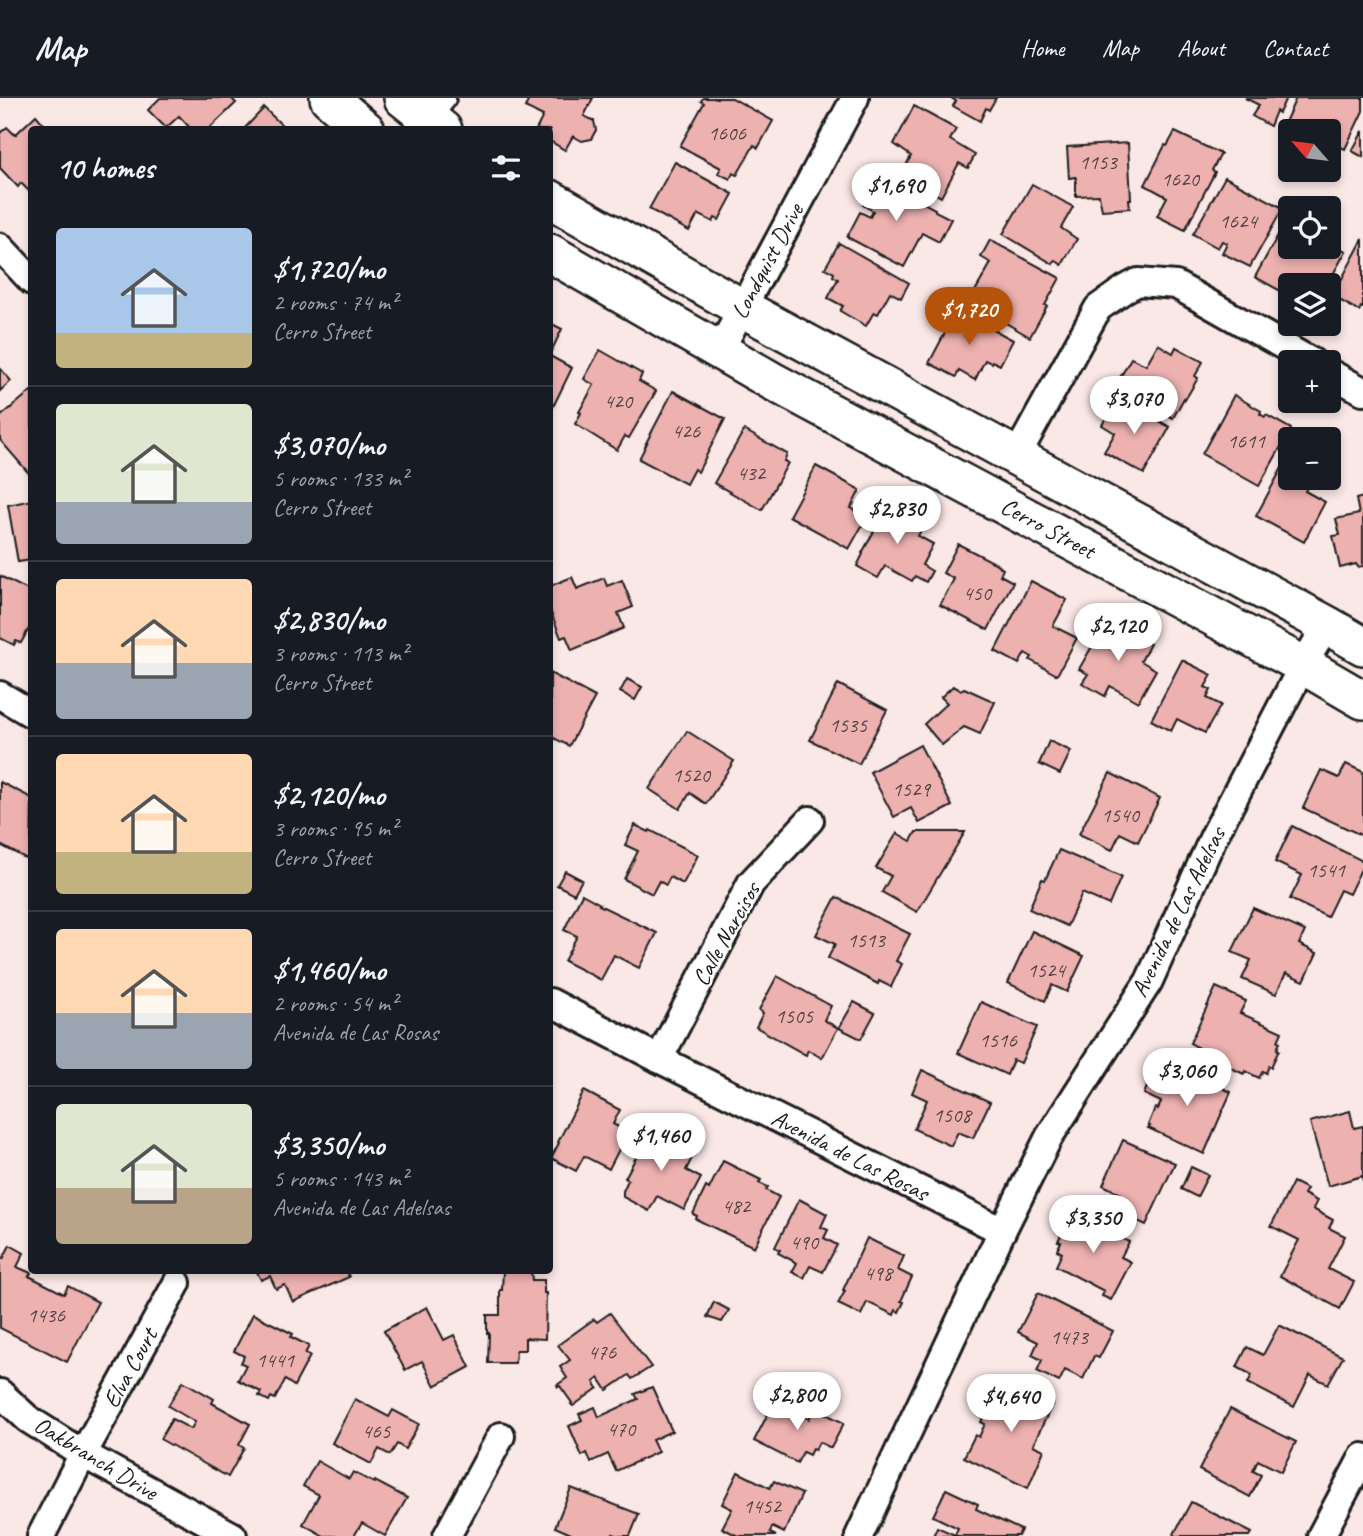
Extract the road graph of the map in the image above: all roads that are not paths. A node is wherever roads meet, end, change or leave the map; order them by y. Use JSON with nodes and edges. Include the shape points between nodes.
{"nodes":[{"id":1,"x":329,"y":98,"type":"edge"},
{"id":2,"x":855,"y":98,"type":"edge"},
{"id":3,"x":361,"y":126,"type":"edge"},
{"id":4,"x":553,"y":201,"type":"edge"},
{"id":5,"x":0,"y":247,"type":"edge"},
{"id":6,"x":553,"y":255,"type":"edge"},
{"id":7,"x":28,"y":277,"type":"edge"},
{"id":8,"x":742,"y":308,"type":"junction"},
{"id":9,"x":720,"y":349,"type":"junction"},
{"id":10,"x":1291,"y":350,"type":"edge"},
{"id":11,"x":1341,"y":379,"type":"edge"},
{"id":12,"x":1363,"y":391,"type":"edge"},
{"id":13,"x":1016,"y":457,"type":"junction"},
{"id":14,"x":1327,"y":625,"type":"junction"},
{"id":15,"x":1363,"y":646,"type":"edge"},
{"id":16,"x":1303,"y":665,"type":"junction"},
{"id":17,"x":0,"y":695,"type":"edge"},
{"id":18,"x":1363,"y":700,"type":"edge"},
{"id":19,"x":28,"y":712,"type":"edge"},
{"id":20,"x":810,"y":820,"type":"dead end"},
{"id":21,"x":553,"y":1004,"type":"edge"},
{"id":22,"x":659,"y":1059,"type":"junction"},
{"id":23,"x":1002,"y":1231,"type":"junction"},
{"id":24,"x":177,"y":1283,"type":"dead end"},
{"id":25,"x":0,"y":1393,"type":"edge"},
{"id":26,"x":501,"y":1436,"type":"dead end"},
{"id":27,"x":83,"y":1454,"type":"junction"},
{"id":28,"x":1363,"y":1457,"type":"edge"},
{"id":29,"x":41,"y":1536,"type":"edge"},
{"id":30,"x":233,"y":1536,"type":"edge"},
{"id":31,"x":447,"y":1536,"type":"edge"},
{"id":32,"x":859,"y":1536,"type":"edge"},
{"id":33,"x":1321,"y":1536,"type":"edge"}],
"edges":[{"from":1,"to":3,"type":"street"},
{"from":2,"to":8,"type":"street","name":"Londquist Drive"},
{"from":4,"to":8,"type":"street","name":"Cerro Street"},
{"from":5,"to":7,"type":"street"},
{"from":6,"to":9,"type":"street","name":"Cerro Street"},
{"from":8,"to":9,"type":"street","name":"Londquist Drive"},
{"from":8,"to":13,"type":"street","name":"Cerro Street"},
{"from":9,"to":16,"type":"street","name":"Cerro Street"},
{"from":10,"to":13,"type":"street","via":[[1176,285],[1138,282],[1098,307]]},
{"from":11,"to":12,"type":"street"},
{"from":13,"to":14,"type":"street","name":"Cerro Street"},
{"from":14,"to":15,"type":"street","name":"Cerro Street"},
{"from":14,"to":16,"type":"street","name":"Avenida de Las Adelsas"},
{"from":16,"to":18,"type":"street","name":"Cerro Street"},
{"from":16,"to":23,"type":"street","name":"Avenida de Las Adelsas","via":[[1213,838],[1149,981],[1049,1137]]},
{"from":17,"to":19,"type":"street"},
{"from":20,"to":22,"type":"street","name":"Calle Narcisos","via":[[751,883]]},
{"from":21,"to":22,"type":"street","name":"Avenida de Las Rosas"},
{"from":22,"to":23,"type":"street","name":"Avenida de Las Rosas"},
{"from":23,"to":32,"type":"street","name":"Avenida de Las Adelsas"},
{"from":24,"to":27,"type":"street","name":"Elva Court"},
{"from":25,"to":27,"type":"street","name":"Oakbranch Drive","via":[[28,1419]]},
{"from":26,"to":31,"type":"street"},
{"from":27,"to":29,"type":"street","name":"Elva Court"},
{"from":27,"to":30,"type":"street","name":"Oakbranch Drive"},
{"from":28,"to":33,"type":"street"}]}
